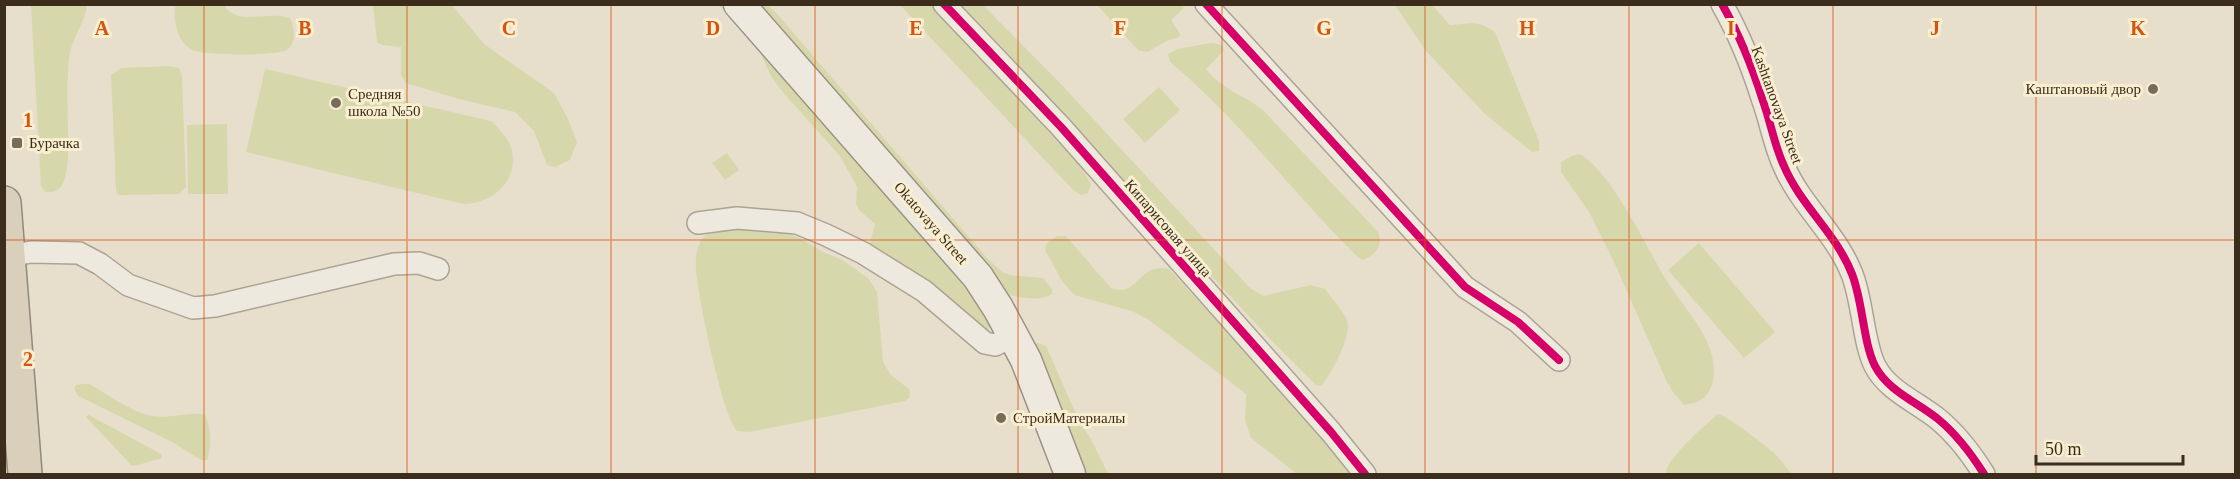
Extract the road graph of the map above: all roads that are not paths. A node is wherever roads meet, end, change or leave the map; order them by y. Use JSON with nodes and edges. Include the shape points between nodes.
{"nodes":[{"id":1,"x":739,"y":4,"type":"edge"},
{"id":2,"x":944,"y":4,"type":"edge"},
{"id":3,"x":1206,"y":4,"type":"edge"},
{"id":4,"x":1722,"y":4,"type":"edge"},
{"id":5,"x":4,"y":203,"type":"edge"},
{"id":6,"x":698,"y":223,"type":"dead end"},
{"id":7,"x":8,"y":256,"type":"junction"},
{"id":8,"x":438,"y":269,"type":"dead end"},
{"id":9,"x":1013,"y":336,"type":"junction"},
{"id":10,"x":1559,"y":360,"type":"dead end"},
{"id":11,"x":25,"y":474,"type":"edge"},
{"id":12,"x":1071,"y":474,"type":"edge"},
{"id":13,"x":1365,"y":474,"type":"edge"},
{"id":14,"x":1984,"y":474,"type":"edge"}],
"edges":[{"from":1,"to":9,"type":"main road","name":"Okatovaya Street","via":[[978,277]]},
{"from":2,"to":13,"type":"street","name":"Кипарисовая улица","via":[[1061,127]]},
{"from":3,"to":10,"type":"street","via":[[1465,287],[1518,322]]},
{"from":4,"to":14,"type":"street","name":"Kashtanovaya Street","via":[[1763,100],[1784,168],[1827,229],[1851,272],[1875,367],[1888,383],[1939,419]]},
{"from":5,"to":7,"type":"highway"},
{"from":6,"to":9,"type":"street","via":[[737,218],[803,225],[863,253],[924,291],[985,343],[995,345]]},
{"from":7,"to":8,"type":"street","via":[[30,252],[79,253],[128,285],[193,308],[394,264],[420,263]]},
{"from":7,"to":11,"type":"highway"},
{"from":9,"to":12,"type":"main road","name":"Okatovaya Street"}]}
